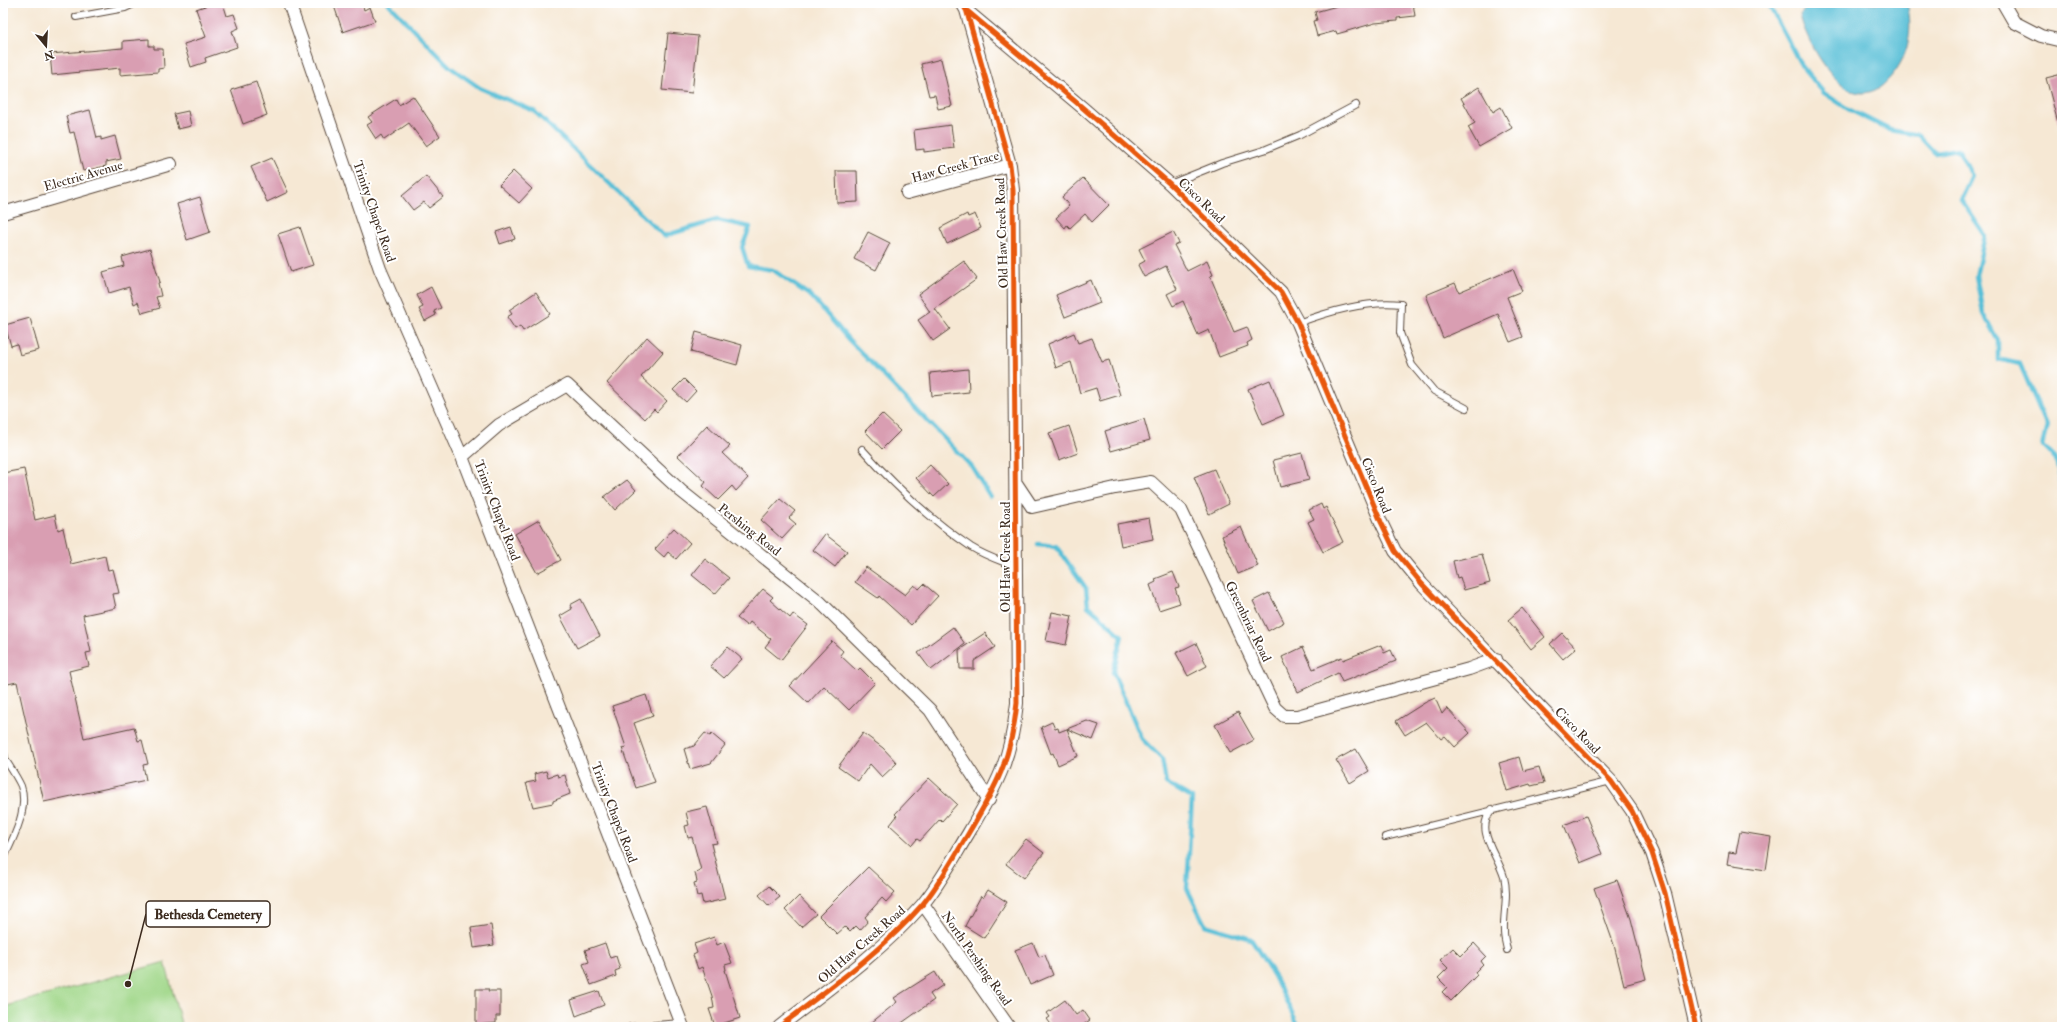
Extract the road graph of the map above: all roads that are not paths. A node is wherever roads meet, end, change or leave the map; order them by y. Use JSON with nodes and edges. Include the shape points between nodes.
{"nodes":[{"id":1,"x":136,"y":3,"type":"edge"},
{"id":2,"x":289,"y":3,"type":"edge"},
{"id":3,"x":2003,"y":3,"type":"edge"},
{"id":4,"x":964,"y":5,"type":"edge"},
{"id":5,"x":76,"y":16,"type":"dead end"},
{"id":6,"x":2062,"y":41,"type":"edge"},
{"id":7,"x":1356,"y":105,"type":"dead end"},
{"id":8,"x":171,"y":164,"type":"dead end"},
{"id":9,"x":1010,"y":165,"type":"junction"},
{"id":10,"x":1170,"y":184,"type":"junction"},
{"id":11,"x":907,"y":193,"type":"dead end"},
{"id":12,"x":3,"y":213,"type":"edge"},
{"id":13,"x":1298,"y":323,"type":"junction"},
{"id":14,"x":1466,"y":408,"type":"dead end"},
{"id":15,"x":862,"y":449,"type":"dead end"},
{"id":16,"x":462,"y":457,"type":"junction"},
{"id":17,"x":1016,"y":482,"type":"junction"},
{"id":18,"x":1016,"y":567,"type":"junction"},
{"id":19,"x":1496,"y":659,"type":"junction"},
{"id":20,"x":3,"y":747,"type":"edge"},
{"id":21,"x":4,"y":761,"type":"edge"},
{"id":22,"x":1611,"y":781,"type":"junction"},
{"id":23,"x":989,"y":800,"type":"junction"},
{"id":24,"x":1492,"y":809,"type":"junction"},
{"id":25,"x":1385,"y":837,"type":"dead end"},
{"id":26,"x":3,"y":860,"type":"edge"},
{"id":27,"x":922,"y":904,"type":"junction"},
{"id":28,"x":1507,"y":950,"type":"dead end"},
{"id":29,"x":682,"y":1025,"type":"edge"},
{"id":30,"x":631,"y":1027,"type":"edge"},
{"id":31,"x":779,"y":1027,"type":"edge"},
{"id":32,"x":1010,"y":1027,"type":"edge"},
{"id":33,"x":1696,"y":1027,"type":"edge"}],
"edges":[{"from":1,"to":5,"type":"lane","via":[[125,8]]},
{"from":2,"to":16,"type":"street","name":"Trinity Chapel Road","via":[[380,269]]},
{"from":3,"to":6,"type":"street","via":[[2014,22],[2041,36]]},
{"from":4,"to":9,"type":"street","name":"Old Haw Creek Road"},
{"from":4,"to":10,"type":"street","name":"Cisco Road"},
{"from":7,"to":10,"type":"lane","via":[[1300,135]]},
{"from":8,"to":12,"type":"street","name":"Electric Avenue"},
{"from":9,"to":11,"type":"street","name":"Haw Creek Trace"},
{"from":9,"to":17,"type":"street","name":"Old Haw Creek Road","via":[[1013,190]]},
{"from":10,"to":13,"type":"street","name":"Cisco Road","via":[[1281,292]]},
{"from":13,"to":14,"type":"lane","via":[[1341,309],[1401,304],[1400,333],[1412,365],[1434,391]]},
{"from":13,"to":19,"type":"street","name":"Cisco Road","via":[[1395,551],[1422,584]]},
{"from":15,"to":18,"type":"lane","via":[[890,480],[947,529],[972,548]]},
{"from":16,"to":23,"type":"street","name":"Pershing Road","via":[[499,425],[567,384],[681,491],[820,602],[930,710]]},
{"from":16,"to":29,"type":"street","name":"Trinity Chapel Road"},
{"from":17,"to":18,"type":"street","name":"Old Haw Creek Road"},
{"from":17,"to":19,"type":"street","name":"Greenbriar Road","via":[[1032,508],[1151,482],[1181,510],[1275,708],[1284,716],[1297,716],[1469,670]]},
{"from":18,"to":23,"type":"street","name":"Old Haw Creek Road","via":[[1015,722],[1007,759]]},
{"from":19,"to":22,"type":"street","name":"Cisco Road"},
{"from":20,"to":21,"type":"lane"},
{"from":21,"to":26,"type":"lane","via":[[21,786],[24,806],[11,845]]},
{"from":22,"to":24,"type":"lane"},
{"from":22,"to":33,"type":"street","name":"Cisco Road","via":[[1632,811],[1654,860],[1665,893]]},
{"from":23,"to":27,"type":"street","name":"Old Haw Creek Road"},
{"from":24,"to":25,"type":"lane"},
{"from":24,"to":28,"type":"lane","via":[[1485,818],[1484,828],[1500,863],[1505,882],[1504,932]]},
{"from":27,"to":31,"type":"street","name":"Old Haw Creek Road","via":[[864,960]]},
{"from":27,"to":32,"type":"street","name":"North Pershing Road"},
{"from":29,"to":30,"type":"lane"}]}
